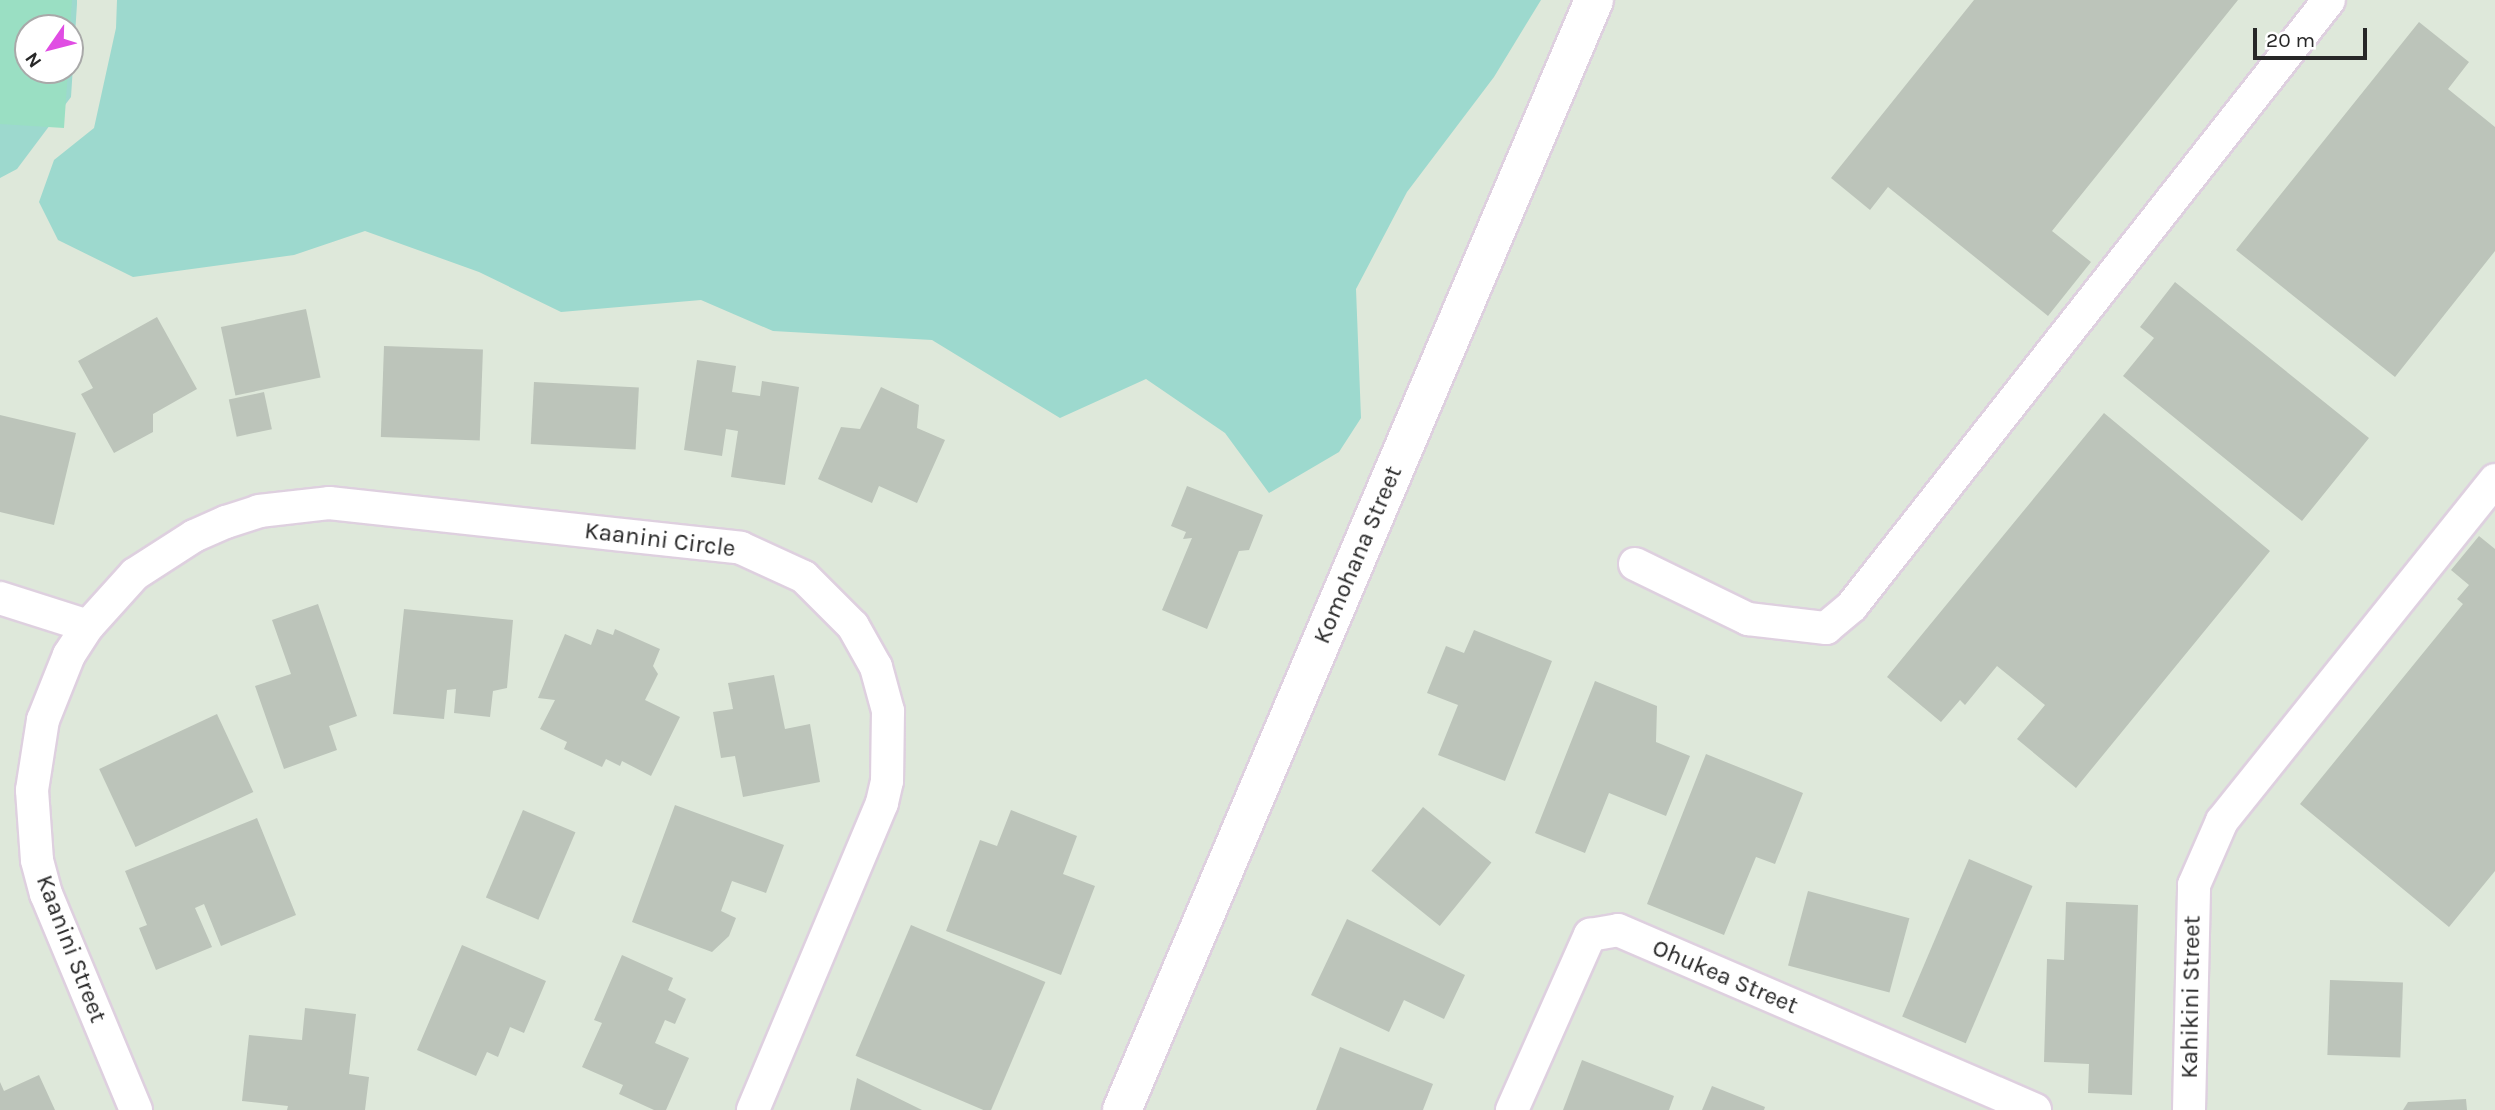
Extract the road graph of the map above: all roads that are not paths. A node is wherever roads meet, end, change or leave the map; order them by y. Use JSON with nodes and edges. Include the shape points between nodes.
{"nodes":[{"id":1,"x":1594,"y":0,"type":"edge"},
{"id":2,"x":2329,"y":0,"type":"edge"},
{"id":3,"x":2495,"y":480,"type":"edge"},
{"id":4,"x":1635,"y":564,"type":"dead end"},
{"id":5,"x":0,"y":598,"type":"edge"},
{"id":6,"x":88,"y":626,"type":"junction"},
{"id":7,"x":136,"y":1110,"type":"edge"},
{"id":8,"x":753,"y":1110,"type":"edge"},
{"id":9,"x":1122,"y":1110,"type":"edge"},
{"id":10,"x":1512,"y":1110,"type":"edge"},
{"id":11,"x":2035,"y":1110,"type":"edge"},
{"id":12,"x":2189,"y":1110,"type":"edge"}],
"edges":[{"from":1,"to":9,"type":"main road","name":"Komohana Street"},
{"from":2,"to":4,"type":"street","via":[[1852,606],[1826,628],[1748,619]]},
{"from":3,"to":12,"type":"street","name":"Kahikini Street","via":[[2222,821],[2194,885]]},
{"from":5,"to":6,"type":"street"},
{"from":6,"to":7,"type":"street","name":"Kaanini Street","via":[[69,656],[43,720],[32,790],[32,824],[46,894]]},
{"from":6,"to":8,"type":"street","name":"Kaanini Circle","via":[[135,574],[163,553],[226,522],[293,506],[329,503],[718,544],[763,556],[804,577],[853,626],[876,667],[888,711],[890,758],[882,803]]},
{"from":10,"to":11,"type":"street","name":"Ohukea Street","via":[[1590,935],[1618,930]]}]}
